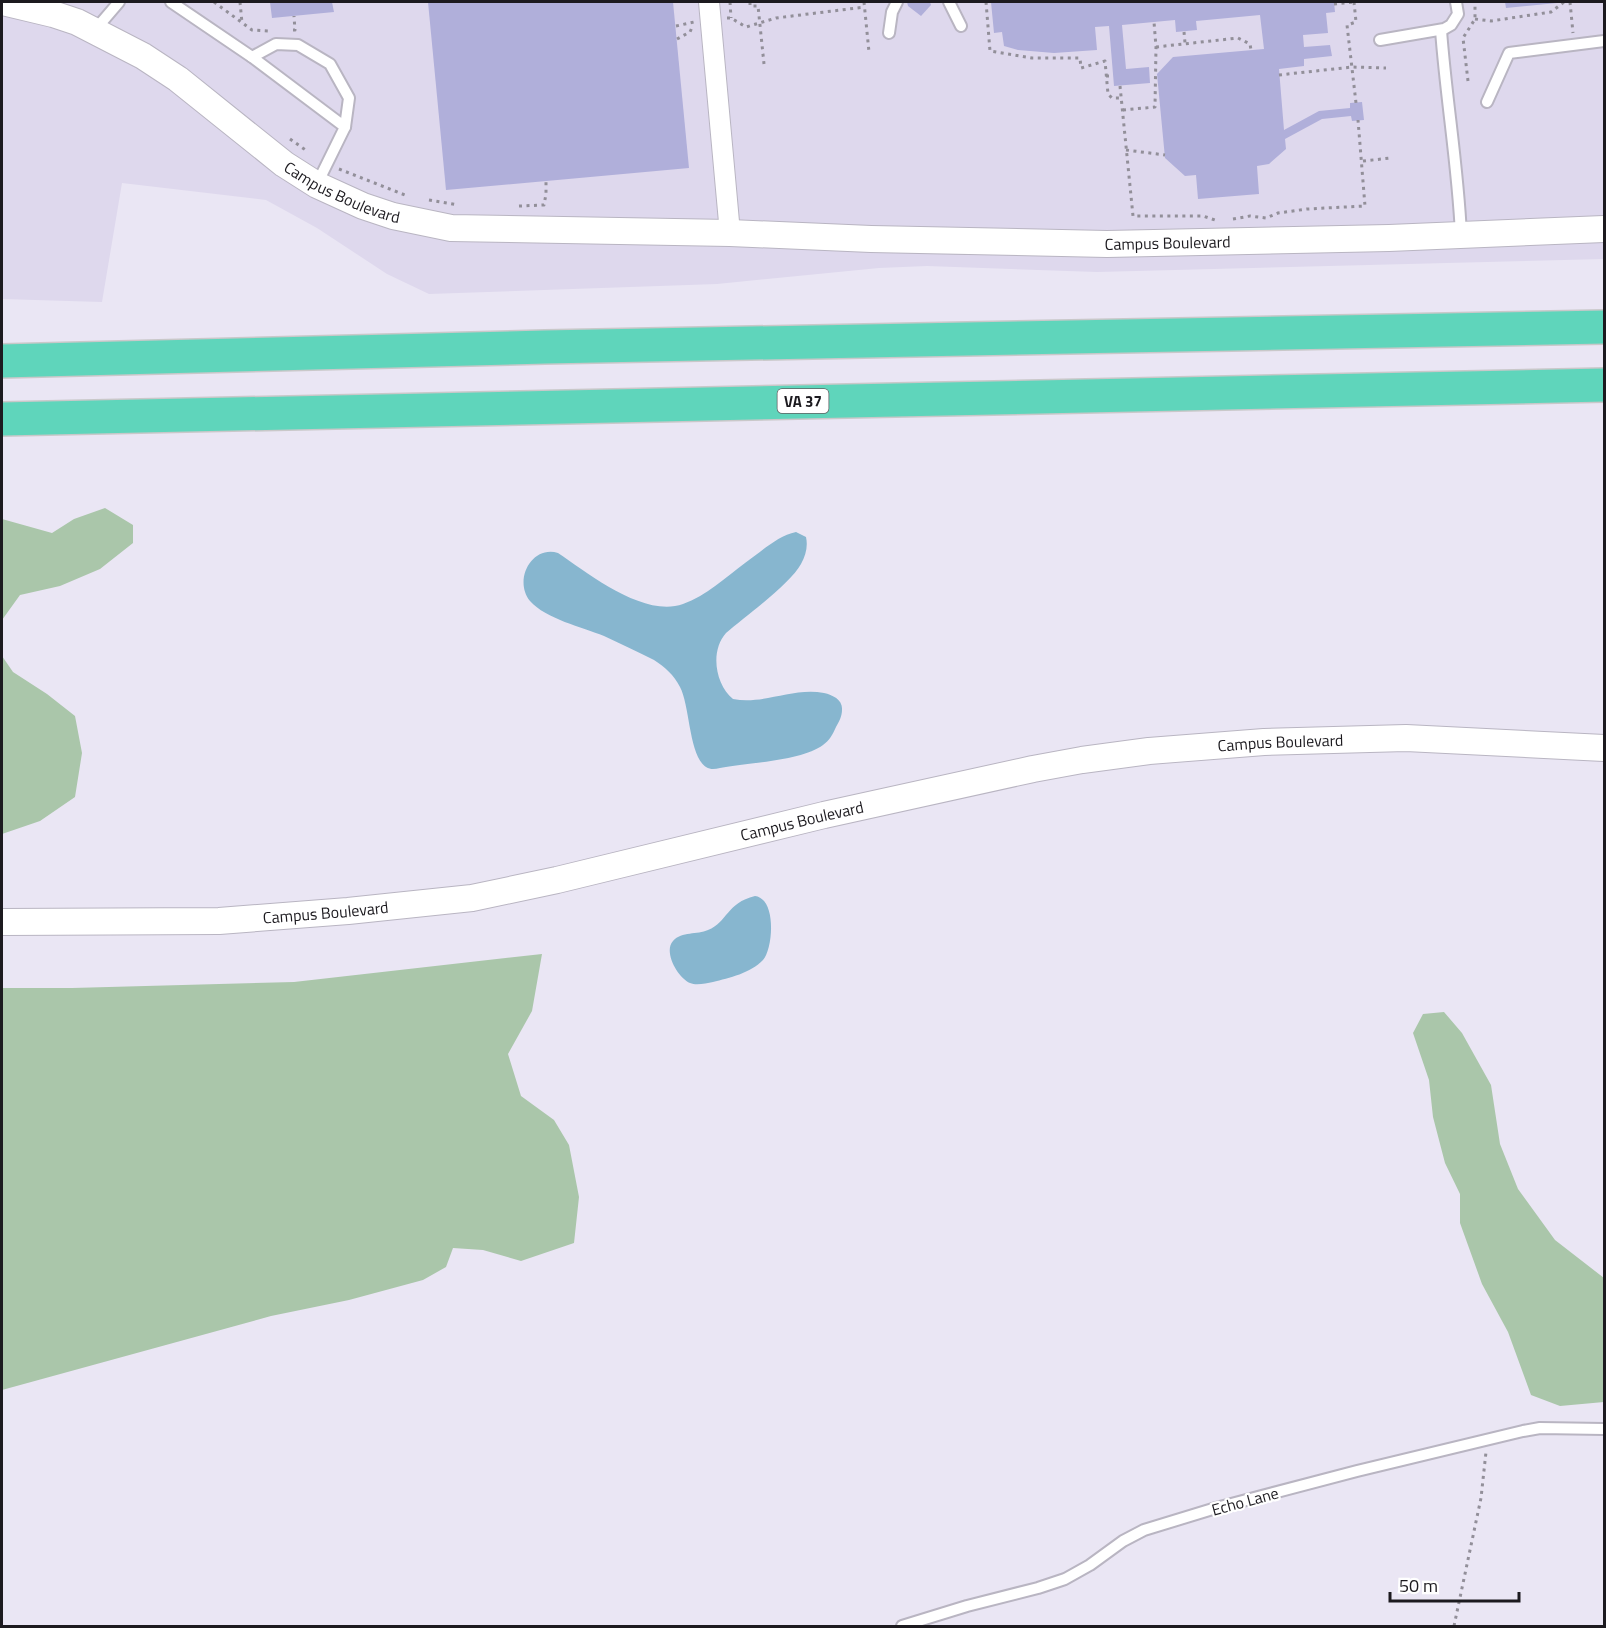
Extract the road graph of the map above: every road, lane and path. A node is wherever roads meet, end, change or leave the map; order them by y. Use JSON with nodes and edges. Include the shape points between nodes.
{"nodes":[{"id":1,"x":3,"y":2,"type":"edge"},
{"id":2,"x":119,"y":2,"type":"edge"},
{"id":3,"x":171,"y":2,"type":"edge"},
{"id":4,"x":214,"y":2,"type":"edge"},
{"id":5,"x":240,"y":2,"type":"edge"},
{"id":6,"x":709,"y":2,"type":"edge"},
{"id":7,"x":730,"y":2,"type":"edge"},
{"id":8,"x":750,"y":2,"type":"edge"},
{"id":9,"x":864,"y":2,"type":"edge"},
{"id":10,"x":897,"y":2,"type":"edge"},
{"id":11,"x":949,"y":2,"type":"edge"},
{"id":12,"x":986,"y":2,"type":"edge"},
{"id":13,"x":1340,"y":2,"type":"edge"},
{"id":14,"x":1354,"y":2,"type":"edge"},
{"id":15,"x":1456,"y":2,"type":"edge"},
{"id":16,"x":1475,"y":2,"type":"edge"},
{"id":17,"x":1564,"y":2,"type":"edge"},
{"id":18,"x":1570,"y":2,"type":"edge"},
{"id":19,"x":1334,"y":4,"type":"dead end"},
{"id":20,"x":864,"y":8,"type":"junction"},
{"id":21,"x":294,"y":16,"type":"dead end"},
{"id":22,"x":1475,"y":20,"type":"junction"},
{"id":23,"x":1154,"y":22,"type":"dead end"},
{"id":24,"x":242,"y":23,"type":"junction"},
{"id":25,"x":761,"y":23,"type":"junction"},
{"id":26,"x":676,"y":26,"type":"dead end"},
{"id":27,"x":962,"y":26,"type":"dead end"},
{"id":28,"x":95,"y":30,"type":"junction"},
{"id":29,"x":287,"y":30,"type":"dead end"},
{"id":30,"x":1441,"y":30,"type":"junction"},
{"id":31,"x":274,"y":31,"type":"dead end"},
{"id":32,"x":1184,"y":32,"type":"dead end"},
{"id":33,"x":889,"y":33,"type":"dead end"},
{"id":34,"x":677,"y":39,"type":"dead end"},
{"id":35,"x":1380,"y":40,"type":"dead end"},
{"id":36,"x":1605,"y":41,"type":"edge"},
{"id":37,"x":1185,"y":43,"type":"junction"},
{"id":38,"x":1574,"y":46,"type":"junction"},
{"id":39,"x":1156,"y":47,"type":"junction"},
{"id":40,"x":1251,"y":50,"type":"dead end"},
{"id":41,"x":869,"y":52,"type":"dead end"},
{"id":42,"x":252,"y":57,"type":"junction"},
{"id":43,"x":764,"y":64,"type":"dead end"},
{"id":44,"x":1352,"y":67,"type":"junction"},
{"id":45,"x":1386,"y":68,"type":"dead end"},
{"id":46,"x":1279,"y":75,"type":"dead end"},
{"id":47,"x":1106,"y":76,"type":"junction"},
{"id":48,"x":1113,"y":76,"type":"dead end"},
{"id":49,"x":1468,"y":81,"type":"dead end"},
{"id":50,"x":1120,"y":86,"type":"dead end"},
{"id":51,"x":1122,"y":98,"type":"junction"},
{"id":52,"x":1356,"y":102,"type":"dead end"},
{"id":53,"x":1487,"y":102,"type":"dead end"},
{"id":54,"x":1123,"y":110,"type":"junction"},
{"id":55,"x":1358,"y":120,"type":"dead end"},
{"id":56,"x":345,"y":127,"type":"junction"},
{"id":57,"x":283,"y":134,"type":"dead end"},
{"id":58,"x":1126,"y":150,"type":"junction"},
{"id":59,"x":1165,"y":154,"type":"dead end"},
{"id":60,"x":1391,"y":158,"type":"dead end"},
{"id":61,"x":1362,"y":161,"type":"junction"},
{"id":62,"x":322,"y":174,"type":"junction"},
{"id":63,"x":546,"y":181,"type":"dead end"},
{"id":64,"x":409,"y":196,"type":"dead end"},
{"id":65,"x":426,"y":200,"type":"dead end"},
{"id":66,"x":463,"y":207,"type":"dead end"},
{"id":67,"x":511,"y":207,"type":"dead end"},
{"id":68,"x":1229,"y":221,"type":"dead end"},
{"id":69,"x":1220,"y":222,"type":"dead end"},
{"id":70,"x":1605,"y":229,"type":"edge"},
{"id":71,"x":730,"y":233,"type":"junction"},
{"id":72,"x":1461,"y":236,"type":"junction"},
{"id":73,"x":1605,"y":325,"type":"edge"},
{"id":74,"x":2,"y":361,"type":"edge"},
{"id":75,"x":1605,"y":385,"type":"edge"},
{"id":76,"x":2,"y":419,"type":"edge"},
{"id":77,"x":1605,"y":748,"type":"edge"},
{"id":78,"x":2,"y":922,"type":"edge"},
{"id":79,"x":1605,"y":1429,"type":"edge"},
{"id":80,"x":1487,"y":1439,"type":"junction"},
{"id":81,"x":903,"y":1626,"type":"edge"},
{"id":82,"x":1454,"y":1626,"type":"edge"}],
"edges":[{"from":1,"to":28,"type":"street","name":"Campus Boulevard","via":[[53,14]]},
{"from":2,"to":28,"type":"lane"},
{"from":3,"to":42,"type":"lane"},
{"from":4,"to":24,"type":"path"},
{"from":5,"to":24,"type":"path"},
{"from":6,"to":71,"type":"street"},
{"from":7,"to":25,"type":"path","via":[[731,18],[746,27]]},
{"from":8,"to":25,"type":"path","via":[[750,6],[758,6]]},
{"from":9,"to":20,"type":"path"},
{"from":10,"to":33,"type":"lane"},
{"from":11,"to":27,"type":"lane"},
{"from":12,"to":47,"type":"path","via":[[990,51],[1032,58],[1080,58],[1081,68],[1105,61]]},
{"from":13,"to":14,"type":"path"},
{"from":13,"to":19,"type":"path"},
{"from":14,"to":44,"type":"path","via":[[1356,22],[1347,25]]},
{"from":15,"to":30,"type":"lane","via":[[1458,14],[1451,25]]},
{"from":16,"to":22,"type":"path"},
{"from":17,"to":22,"type":"path","via":[[1551,12]]},
{"from":18,"to":38,"type":"path"},
{"from":20,"to":25,"type":"path"},
{"from":20,"to":41,"type":"path"},
{"from":21,"to":29,"type":"path","via":[[295,30]]},
{"from":22,"to":49,"type":"path","via":[[1463,38]]},
{"from":23,"to":39,"type":"path"},
{"from":24,"to":31,"type":"path","via":[[252,30]]},
{"from":25,"to":43,"type":"path"},
{"from":26,"to":34,"type":"path","via":[[695,22],[690,32]]},
{"from":28,"to":62,"type":"street","name":"Campus Boulevard","via":[[178,79],[284,164]]},
{"from":30,"to":35,"type":"lane"},
{"from":30,"to":72,"type":"lane"},
{"from":32,"to":37,"type":"path"},
{"from":36,"to":38,"type":"lane"},
{"from":37,"to":39,"type":"path"},
{"from":37,"to":40,"type":"path","via":[[1238,38],[1250,44]]},
{"from":38,"to":53,"type":"lane","via":[[1509,53]]},
{"from":39,"to":54,"type":"path","via":[[1155,107]]},
{"from":42,"to":56,"type":"lane"},
{"from":42,"to":56,"type":"lane","via":[[276,44],[298,45],[330,64],[349,98]]},
{"from":44,"to":45,"type":"path"},
{"from":44,"to":46,"type":"path"},
{"from":44,"to":52,"type":"path"},
{"from":47,"to":48,"type":"path"},
{"from":47,"to":51,"type":"path","via":[[1108,94],[1112,99]]},
{"from":50,"to":51,"type":"path"},
{"from":51,"to":54,"type":"path"},
{"from":54,"to":58,"type":"path"},
{"from":55,"to":61,"type":"path"},
{"from":56,"to":62,"type":"lane"},
{"from":57,"to":62,"type":"path","via":[[309,153]]},
{"from":58,"to":59,"type":"path"},
{"from":58,"to":69,"type":"path","via":[[1133,216],[1203,216]]},
{"from":60,"to":61,"type":"path"},
{"from":61,"to":68,"type":"path","via":[[1365,206],[1307,209],[1266,218],[1239,216]]},
{"from":62,"to":64,"type":"path"},
{"from":62,"to":71,"type":"street","name":"Campus Boulevard","via":[[363,206],[451,228]]},
{"from":63,"to":67,"type":"path","via":[[544,204]]},
{"from":65,"to":66,"type":"path"},
{"from":70,"to":72,"type":"street","name":"Campus Boulevard"},
{"from":71,"to":72,"type":"street","name":"Campus Boulevard","via":[[1107,244]]},
{"from":73,"to":74,"type":"highway"},
{"from":75,"to":76,"type":"highway","number":"VA 37"},
{"from":77,"to":78,"type":"street","name":"Campus Boulevard","via":[[1406,738],[1263,742],[1149,751],[1033,769],[472,898],[237,920]]},
{"from":79,"to":80,"type":"lane","name":"Echo Lane","via":[[1540,1428]]},
{"from":80,"to":81,"type":"lane","name":"Echo Lane","via":[[1248,1499],[1144,1530],[1065,1579]]},
{"from":80,"to":82,"type":"path","via":[[1481,1498]]}]}
